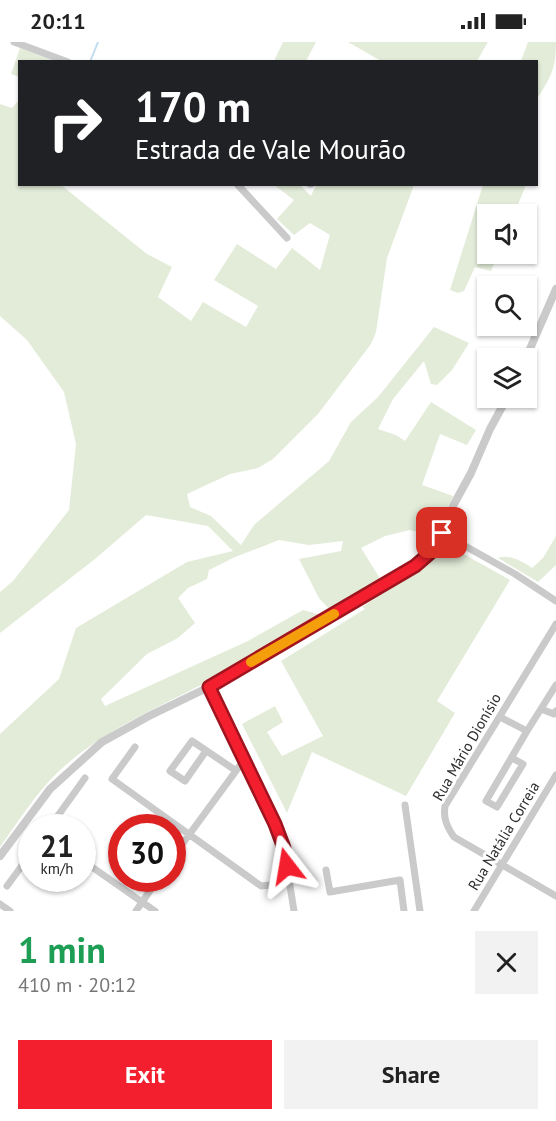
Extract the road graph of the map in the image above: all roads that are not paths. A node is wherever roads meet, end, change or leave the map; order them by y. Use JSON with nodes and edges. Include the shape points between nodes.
{"nodes":[{"id":1,"x":14,"y":42,"type":"edge"},
{"id":2,"x":63,"y":60,"type":"edge"},
{"id":3,"x":239,"y":186,"type":"edge"},
{"id":4,"x":287,"y":238,"type":"dead end"},
{"id":5,"x":556,"y":289,"type":"edge"},
{"id":6,"x":530,"y":348,"type":"edge"},
{"id":7,"x":502,"y":408,"type":"edge"},
{"id":8,"x":442,"y":533,"type":"junction"},
{"id":9,"x":556,"y":601,"type":"edge"},
{"id":10,"x":556,"y":624,"type":"edge"},
{"id":11,"x":556,"y":685,"type":"edge"},
{"id":12,"x":209,"y":687,"type":"junction"},
{"id":13,"x":541,"y":709,"type":"junction"},
{"id":14,"x":556,"y":711,"type":"edge"},
{"id":15,"x":500,"y":717,"type":"junction"},
{"id":16,"x":527,"y":731,"type":"junction"},
{"id":17,"x":135,"y":747,"type":"dead end"},
{"id":18,"x":206,"y":750,"type":"junction"},
{"id":19,"x":512,"y":758,"type":"junction"},
{"id":20,"x":244,"y":760,"type":"junction"},
{"id":21,"x":235,"y":770,"type":"junction"},
{"id":22,"x":556,"y":776,"type":"edge"},
{"id":23,"x":85,"y":778,"type":"dead end"},
{"id":24,"x":405,"y":805,"type":"dead end"},
{"id":25,"x":59,"y":814,"type":"edge"},
{"id":26,"x":189,"y":834,"type":"junction"},
{"id":27,"x":186,"y":838,"type":"edge"},
{"id":28,"x":0,"y":856,"type":"edge"},
{"id":29,"x":503,"y":864,"type":"junction"},
{"id":30,"x":96,"y":870,"type":"edge"},
{"id":31,"x":326,"y":870,"type":"dead end"},
{"id":32,"x":18,"y":871,"type":"edge"},
{"id":33,"x":290,"y":883,"type":"junction"},
{"id":34,"x":7,"y":886,"type":"dead end"},
{"id":35,"x":149,"y":892,"type":"edge"},
{"id":36,"x":556,"y":896,"type":"edge"},
{"id":37,"x":142,"y":902,"type":"junction"},
{"id":38,"x":0,"y":904,"type":"edge"},
{"id":39,"x":10,"y":911,"type":"edge"},
{"id":40,"x":136,"y":911,"type":"edge"},
{"id":41,"x":155,"y":911,"type":"edge"},
{"id":42,"x":294,"y":911,"type":"edge"},
{"id":43,"x":404,"y":911,"type":"edge"},
{"id":44,"x":421,"y":911,"type":"edge"},
{"id":45,"x":474,"y":911,"type":"edge"}],
"edges":[{"from":1,"to":2,"type":"street"},
{"from":3,"to":4,"type":"street"},
{"from":5,"to":6,"type":"street"},
{"from":7,"to":8,"type":"street"},
{"from":8,"to":9,"type":"street"},
{"from":8,"to":12,"type":"street","via":[[430,553],[415,566]]},
{"from":10,"to":15,"type":"street","name":"Rua Mário Dionísio"},
{"from":11,"to":13,"type":"street"},
{"from":12,"to":20,"type":"street"},
{"from":12,"to":28,"type":"street","via":[[124,729],[93,750],[50,789]]},
{"from":13,"to":14,"type":"street","via":[[554,714]]},
{"from":13,"to":16,"type":"street"},
{"from":15,"to":16,"type":"street"},
{"from":15,"to":29,"type":"street","name":"Rua Mário Dionísio","via":[[444,815],[454,837]]},
{"from":16,"to":19,"type":"street"},
{"from":17,"to":26,"type":"street","via":[[112,779]]},
{"from":18,"to":18,"type":"street","via":[[192,741],[170,771],[185,781]]},
{"from":18,"to":21,"type":"street"},
{"from":19,"to":19,"type":"street","via":[[486,801],[497,807],[523,764]]},
{"from":20,"to":21,"type":"street"},
{"from":20,"to":33,"type":"street","via":[[284,848]]},
{"from":21,"to":26,"type":"street"},
{"from":22,"to":29,"type":"street","name":"Rua Natália Correia"},
{"from":23,"to":25,"type":"street"},
{"from":24,"to":44,"type":"street"},
{"from":26,"to":27,"type":"street"},
{"from":26,"to":33,"type":"street","via":[[261,886]]},
{"from":29,"to":36,"type":"street"},
{"from":29,"to":45,"type":"street","name":"Rua Natália Correia"},
{"from":30,"to":37,"type":"street"},
{"from":31,"to":43,"type":"street","via":[[330,892],[399,880]]},
{"from":32,"to":34,"type":"street"},
{"from":33,"to":42,"type":"street"},
{"from":35,"to":37,"type":"street"},
{"from":37,"to":40,"type":"street"},
{"from":37,"to":41,"type":"street"},
{"from":38,"to":39,"type":"street"}]}
